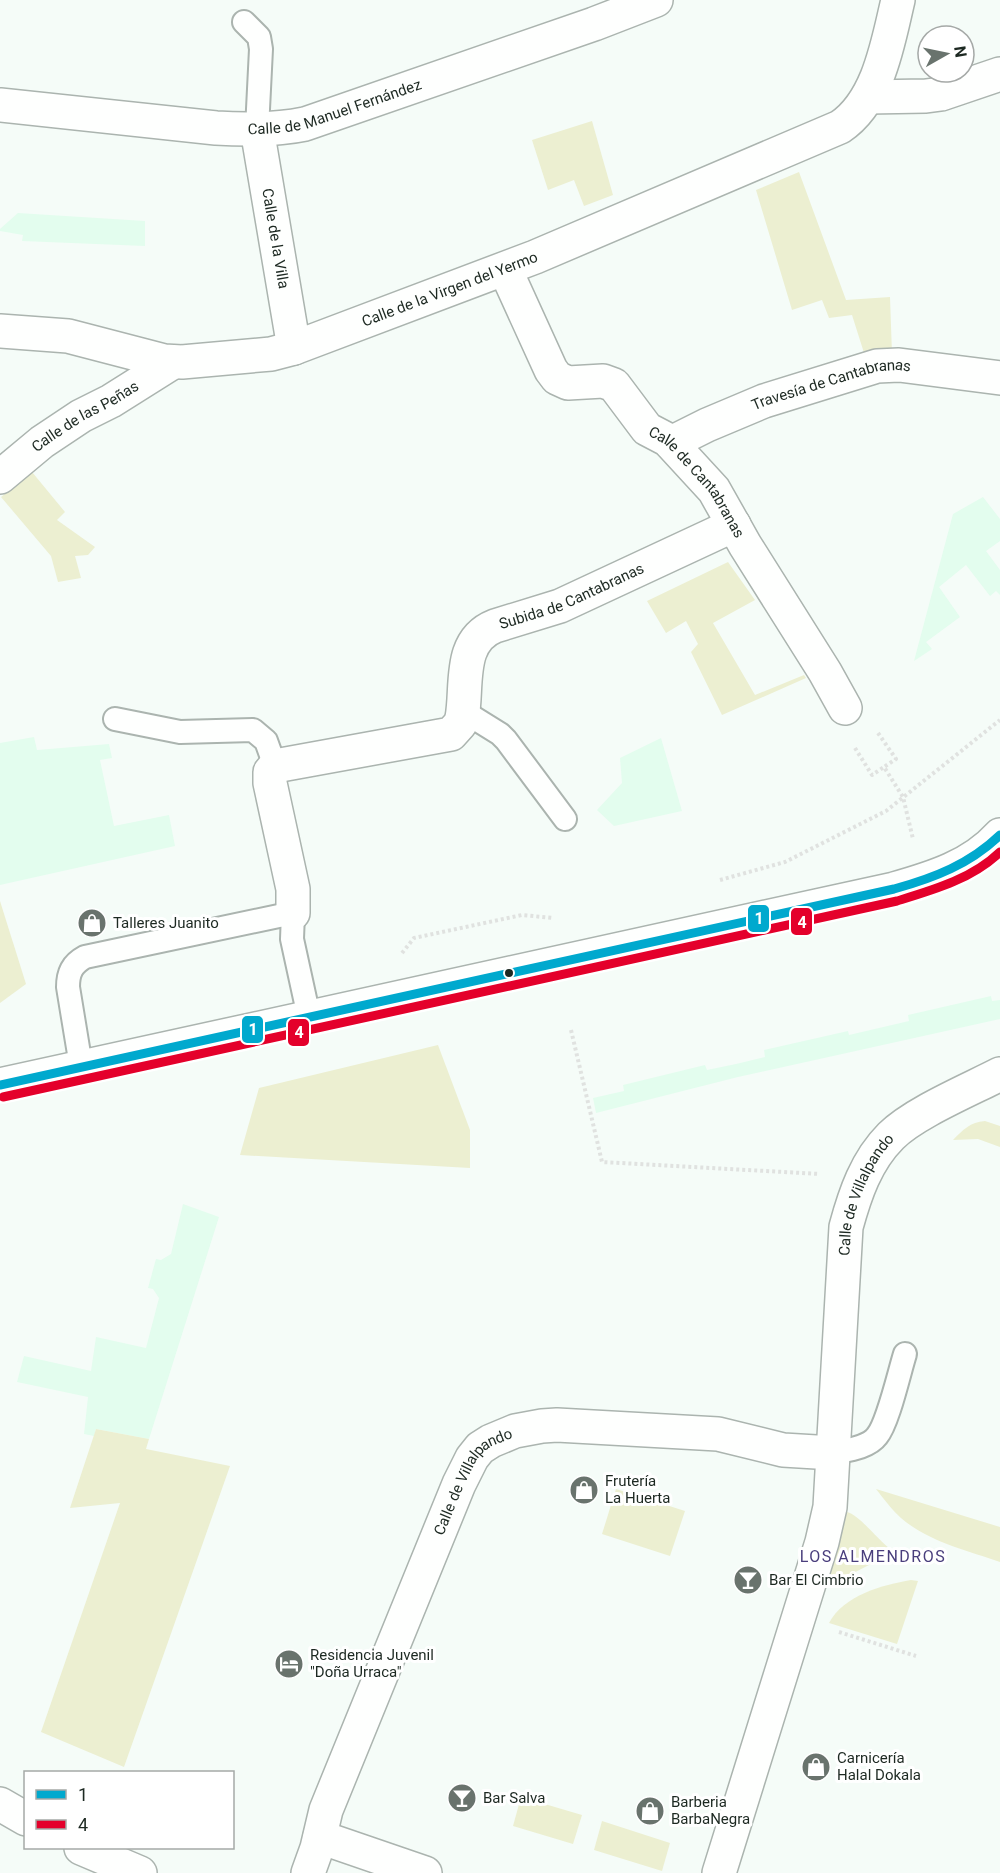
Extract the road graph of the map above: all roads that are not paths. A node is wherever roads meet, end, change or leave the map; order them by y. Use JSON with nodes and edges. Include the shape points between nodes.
{"nodes":[{"id":1,"x":656,"y":0,"type":"edge"},
{"id":2,"x":898,"y":0,"type":"edge"},
{"id":3,"x":244,"y":22,"type":"dead end"},
{"id":4,"x":1000,"y":74,"type":"edge"},
{"id":5,"x":868,"y":97,"type":"junction"},
{"id":6,"x":0,"y":105,"type":"edge"},
{"id":7,"x":257,"y":129,"type":"junction"},
{"id":8,"x":505,"y":269,"type":"junction"},
{"id":9,"x":0,"y":331,"type":"edge"},
{"id":10,"x":294,"y":348,"type":"junction"},
{"id":11,"x":173,"y":362,"type":"junction"},
{"id":12,"x":1000,"y":378,"type":"edge"},
{"id":13,"x":671,"y":443,"type":"junction"},
{"id":14,"x":0,"y":477,"type":"edge"},
{"id":15,"x":734,"y":525,"type":"junction"},
{"id":16,"x":845,"y":708,"type":"dead end"},
{"id":17,"x":463,"y":711,"type":"junction"},
{"id":18,"x":115,"y":719,"type":"dead end"},
{"id":19,"x":275,"y":766,"type":"junction"},
{"id":20,"x":565,"y":819,"type":"dead end"},
{"id":21,"x":1000,"y":835,"type":"edge"},
{"id":22,"x":1000,"y":853,"type":"edge"},
{"id":23,"x":958,"y":867,"type":"junction"},
{"id":24,"x":293,"y":913,"type":"junction"},
{"id":25,"x":309,"y":1017,"type":"junction"},
{"id":26,"x":81,"y":1066,"type":"junction"},
{"id":27,"x":1000,"y":1074,"type":"edge"},
{"id":28,"x":0,"y":1085,"type":"edge"},
{"id":29,"x":904,"y":1354,"type":"dead end"},
{"id":30,"x":833,"y":1453,"type":"junction"},
{"id":31,"x":0,"y":1804,"type":"edge"},
{"id":32,"x":24,"y":1817,"type":"edge"},
{"id":33,"x":320,"y":1837,"type":"junction"},
{"id":34,"x":91,"y":1860,"type":"edge"},
{"id":35,"x":140,"y":1873,"type":"edge"},
{"id":36,"x":308,"y":1873,"type":"edge"},
{"id":37,"x":425,"y":1873,"type":"edge"},
{"id":38,"x":719,"y":1873,"type":"edge"}],
"edges":[{"from":1,"to":7,"type":"main road","name":"Calle de Manuel Fernández","via":[[305,124]]},
{"from":2,"to":5,"type":"main road","name":"Calle de la Virgen del Yermo"},
{"from":3,"to":7,"type":"lane","via":[[259,37],[261,49]]},
{"from":4,"to":5,"type":"main road","via":[[941,94]]},
{"from":5,"to":8,"type":"main road","name":"Calle de la Virgen del Yermo","via":[[854,116],[832,131]]},
{"from":6,"to":7,"type":"main road","name":"Calle de Manuel Fernández"},
{"from":7,"to":10,"type":"main road","name":"Calle de la Villa"},
{"from":8,"to":10,"type":"main road","name":"Calle de la Virgen del Yermo"},
{"from":8,"to":13,"type":"main road","name":"Calle de Cantabranas","via":[[557,378],[571,384],[609,382],[647,429]]},
{"from":9,"to":11,"type":"main road","name":"Calle de la Virgen del Yermo","via":[[68,336]]},
{"from":10,"to":11,"type":"main road","name":"Calle de la Virgen del Yermo","via":[[271,354]]},
{"from":11,"to":14,"type":"main road","name":"Calle de las Peñas","via":[[81,416]]},
{"from":12,"to":13,"type":"main road","name":"Travesía de Cantabranas","via":[[899,365],[877,366],[764,401]]},
{"from":13,"to":15,"type":"main road","name":"Calle de Cantabranas","via":[[714,490]]},
{"from":15,"to":16,"type":"main road","name":"Calle de Cantabranas"},
{"from":15,"to":17,"type":"main road","name":"Subida de Cantabranas","via":[[560,606],[490,628],[476,641],[466,662]]},
{"from":17,"to":19,"type":"main road","name":"Subida de Cantabranas","via":[[460,724],[445,736]]},
{"from":17,"to":20,"type":"lane","via":[[507,740]]},
{"from":18,"to":19,"type":"lane","via":[[180,732],[253,730],[266,741]]},
{"from":19,"to":24,"type":"main road","via":[[270,772],[270,783],[293,889]]},
{"from":21,"to":23,"type":"main road"},
{"from":22,"to":23,"type":"main road"},
{"from":23,"to":25,"type":"main road","via":[[848,900]]},
{"from":24,"to":25,"type":"lane","via":[[292,939]]},
{"from":24,"to":26,"type":"lane","via":[[85,957],[77,962],[69,974],[68,987]]},
{"from":25,"to":26,"type":"main road"},
{"from":26,"to":28,"type":"main road"},
{"from":27,"to":30,"type":"main road","name":"Calle de Villalpando","via":[[903,1126],[881,1148],[863,1176],[846,1227]]},
{"from":29,"to":30,"type":"lane","via":[[877,1437]]},
{"from":30,"to":33,"type":"main road","name":"Calle de Villalpando","via":[[783,1450],[718,1434],[557,1425],[501,1435],[480,1448],[459,1484],[326,1810]]},
{"from":30,"to":38,"type":"main road","name":"Calle de Villalpando","via":[[827,1521]]},
{"from":31,"to":32,"type":"main road"},
{"from":33,"to":36,"type":"main road","name":"Calle de Villalpando"},
{"from":33,"to":37,"type":"main road"},
{"from":34,"to":35,"type":"main road"}]}
